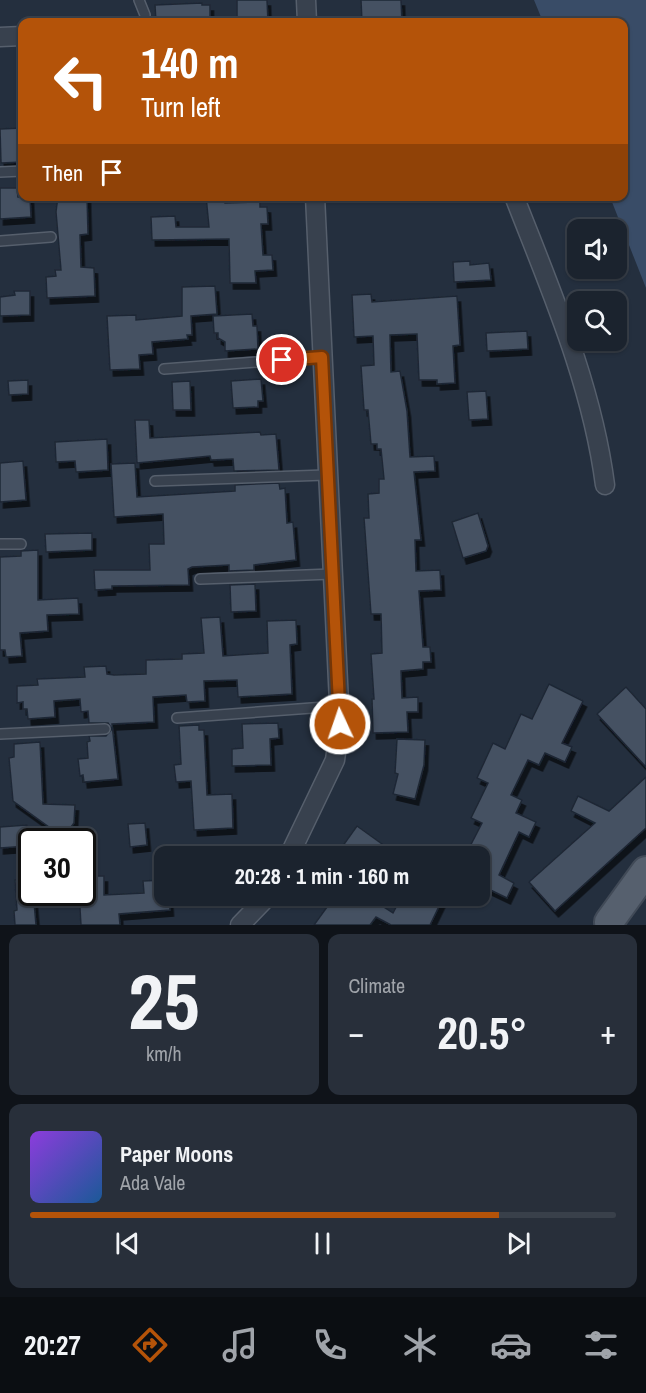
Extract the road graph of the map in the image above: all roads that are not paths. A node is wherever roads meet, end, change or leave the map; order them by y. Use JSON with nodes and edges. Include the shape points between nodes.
{"nodes":[{"id":1,"x":139,"y":0,"type":"edge"},
{"id":2,"x":306,"y":0,"type":"edge"},
{"id":3,"x":145,"y":15,"type":"dead end"},
{"id":4,"x":307,"y":18,"type":"edge"},
{"id":5,"x":18,"y":36,"type":"edge"},
{"id":6,"x":0,"y":37,"type":"edge"},
{"id":7,"x":18,"y":171,"type":"edge"},
{"id":8,"x":0,"y":172,"type":"edge"},
{"id":9,"x":315,"y":201,"type":"edge"},
{"id":10,"x":516,"y":201,"type":"edge"},
{"id":11,"x":51,"y":237,"type":"dead end"},
{"id":12,"x":0,"y":241,"type":"edge"},
{"id":13,"x":322,"y":357,"type":"junction"},
{"id":14,"x":164,"y":369,"type":"dead end"},
{"id":15,"x":326,"y":475,"type":"junction"},
{"id":16,"x":155,"y":481,"type":"dead end"},
{"id":17,"x":604,"y":485,"type":"dead end"},
{"id":18,"x":0,"y":544,"type":"edge"},
{"id":19,"x":21,"y":544,"type":"dead end"},
{"id":20,"x":332,"y":574,"type":"junction"},
{"id":21,"x":200,"y":579,"type":"dead end"},
{"id":22,"x":339,"y":706,"type":"junction"},
{"id":23,"x":177,"y":718,"type":"dead end"},
{"id":24,"x":105,"y":729,"type":"dead end"},
{"id":25,"x":0,"y":734,"type":"edge"},
{"id":26,"x":294,"y":846,"type":"edge"},
{"id":27,"x":646,"y":871,"type":"edge"},
{"id":28,"x":646,"y":899,"type":"edge"},
{"id":29,"x":258,"y":906,"type":"edge"},
{"id":30,"x":608,"y":924,"type":"edge"},
{"id":31,"x":240,"y":925,"type":"edge"}],
"edges":[{"from":1,"to":3,"type":"lane"},
{"from":2,"to":4,"type":"street"},
{"from":5,"to":6,"type":"street"},
{"from":7,"to":8,"type":"lane"},
{"from":9,"to":13,"type":"street"},
{"from":10,"to":17,"type":"street","via":[[576,355],[600,446]]},
{"from":11,"to":12,"type":"lane"},
{"from":13,"to":14,"type":"lane"},
{"from":13,"to":15,"type":"street"},
{"from":15,"to":16,"type":"lane"},
{"from":15,"to":20,"type":"street"},
{"from":18,"to":19,"type":"lane"},
{"from":20,"to":21,"type":"lane"},
{"from":20,"to":22,"type":"street"},
{"from":22,"to":23,"type":"lane"},
{"from":22,"to":26,"type":"street","via":[[335,760]]},
{"from":24,"to":25,"type":"lane"},
{"from":27,"to":30,"type":"main road"},
{"from":28,"to":30,"type":"main road"},
{"from":29,"to":31,"type":"street"}]}
